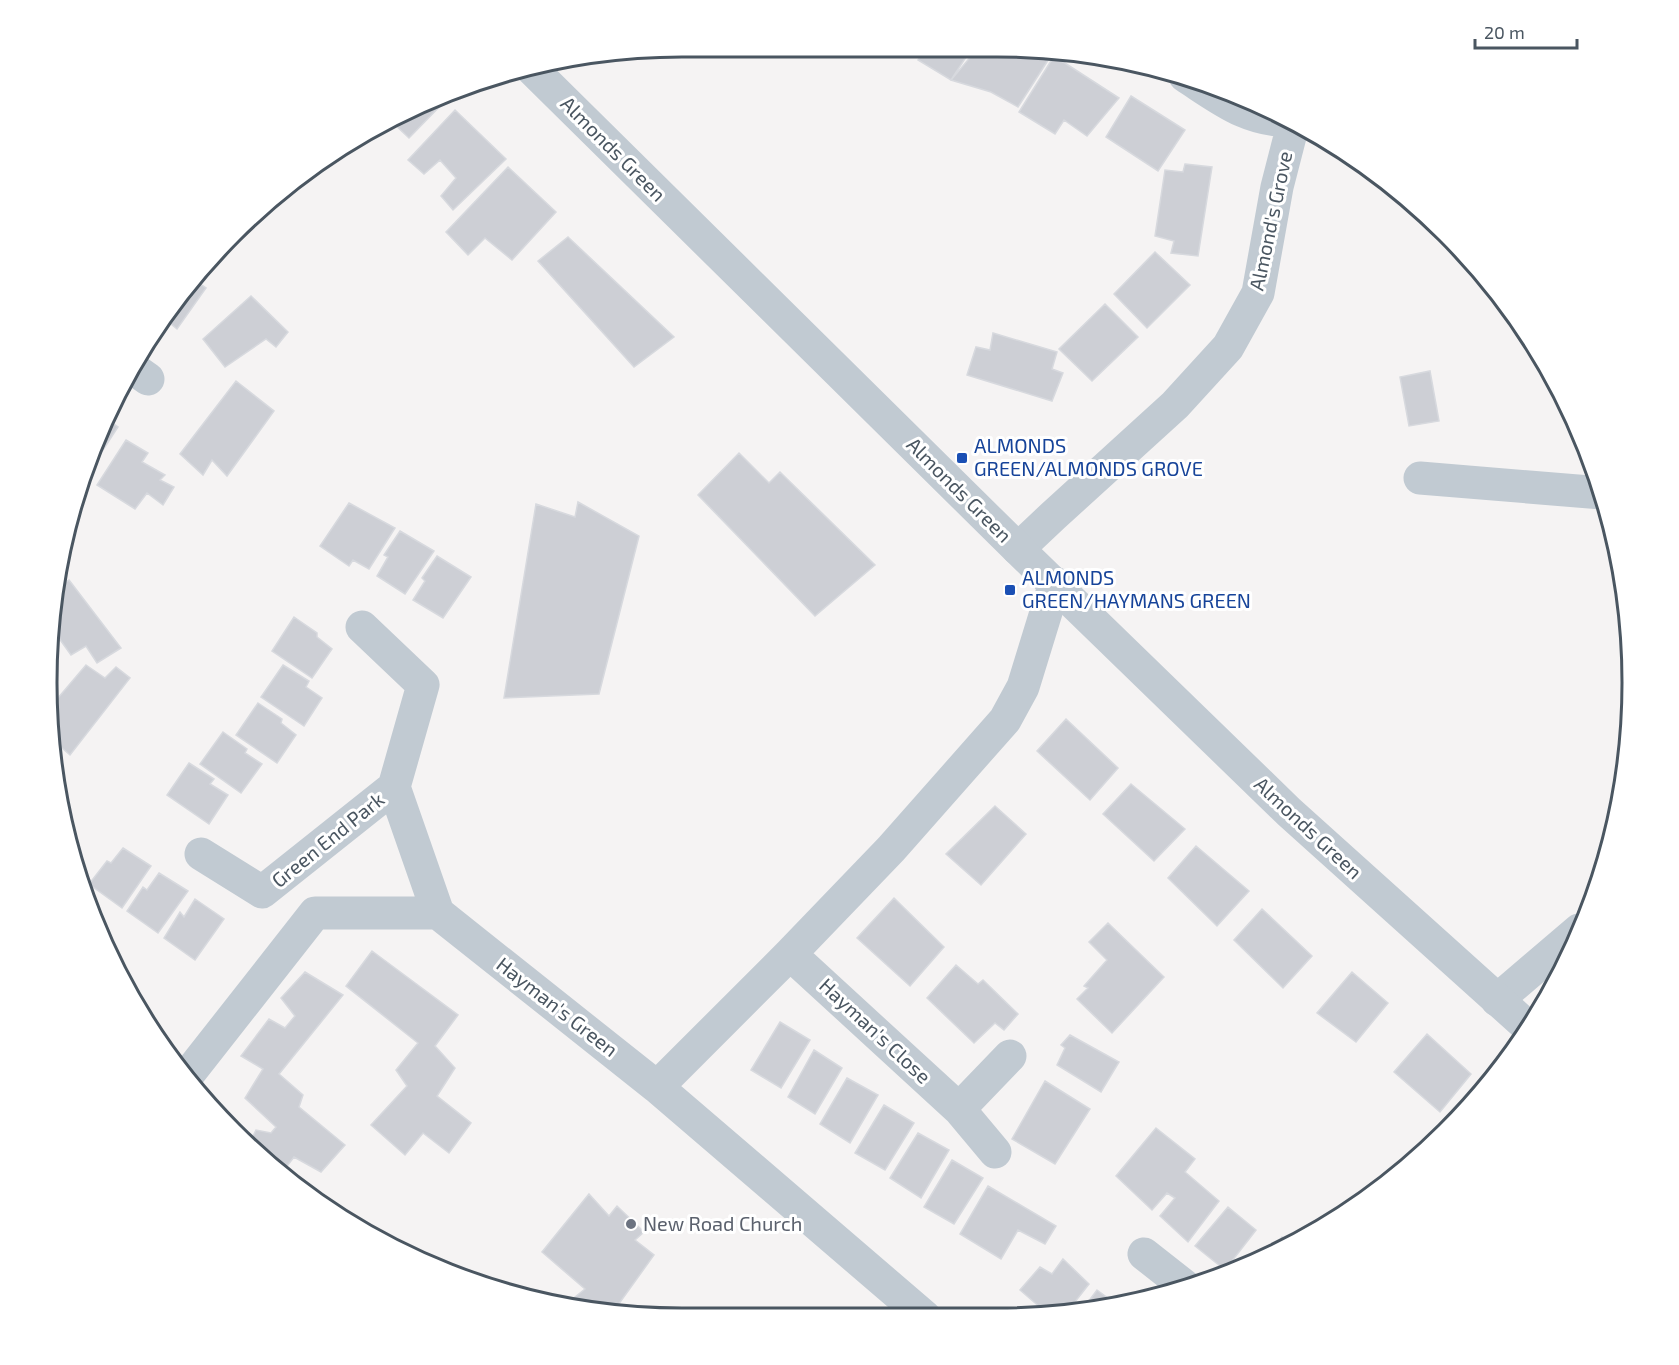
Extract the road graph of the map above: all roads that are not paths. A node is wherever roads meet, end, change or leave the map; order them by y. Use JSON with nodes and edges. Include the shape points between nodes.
{"nodes":[{"id":1,"x":538,"y":74,"type":"edge"},
{"id":2,"x":1219,"y":98,"type":"edge"},
{"id":3,"x":1271,"y":121,"type":"edge"},
{"id":4,"x":1291,"y":131,"type":"edge"},
{"id":5,"x":1420,"y":478,"type":"dead end"},
{"id":6,"x":1592,"y":492,"type":"edge"},
{"id":7,"x":1018,"y":549,"type":"junction"},
{"id":8,"x":1055,"y":583,"type":"junction"},
{"id":9,"x":362,"y":627,"type":"dead end"},
{"id":10,"x":394,"y":787,"type":"junction"},
{"id":11,"x":201,"y":854,"type":"dead end"},
{"id":12,"x":438,"y":913,"type":"junction"},
{"id":13,"x":1565,"y":942,"type":"edge"},
{"id":14,"x":790,"y":954,"type":"junction"},
{"id":15,"x":1497,"y":1000,"type":"junction"},
{"id":16,"x":1522,"y":1022,"type":"edge"},
{"id":17,"x":1010,"y":1056,"type":"dead end"},
{"id":18,"x":192,"y":1070,"type":"edge"},
{"id":19,"x":657,"y":1087,"type":"junction"},
{"id":20,"x":959,"y":1109,"type":"junction"},
{"id":21,"x":995,"y":1152,"type":"dead end"},
{"id":22,"x":1144,"y":1254,"type":"dead end"},
{"id":23,"x":1178,"y":1281,"type":"edge"},
{"id":24,"x":915,"y":1308,"type":"edge"}],
"edges":[{"from":1,"to":7,"type":"street","name":"Almonds Green"},
{"from":2,"to":3,"type":"street"},
{"from":4,"to":7,"type":"street","name":"Almond's Grove","via":[[1258,293],[1228,347],[1175,405]]},
{"from":5,"to":6,"type":"street"},
{"from":7,"to":8,"type":"street","name":"Almonds Green"},
{"from":8,"to":14,"type":"street","via":[[1023,687],[1005,720],[891,849]]},
{"from":8,"to":15,"type":"street","name":"Almonds Green","via":[[1289,812]]},
{"from":9,"to":10,"type":"street","name":"Green End Park","via":[[423,685]]},
{"from":10,"to":11,"type":"street","name":"Green End Park","via":[[262,892]]},
{"from":10,"to":12,"type":"street","name":"Green End Park"},
{"from":12,"to":18,"type":"street","via":[[315,913]]},
{"from":12,"to":19,"type":"street","name":"Hayman's Green"},
{"from":13,"to":15,"type":"street"},
{"from":14,"to":19,"type":"street"},
{"from":14,"to":20,"type":"street","name":"Hayman's Close"},
{"from":15,"to":16,"type":"street","name":"Almonds Green"},
{"from":17,"to":20,"type":"street"},
{"from":19,"to":24,"type":"street","name":"Hayman's Green"},
{"from":20,"to":21,"type":"street","name":"Hayman's Close"},
{"from":22,"to":23,"type":"street"}]}
